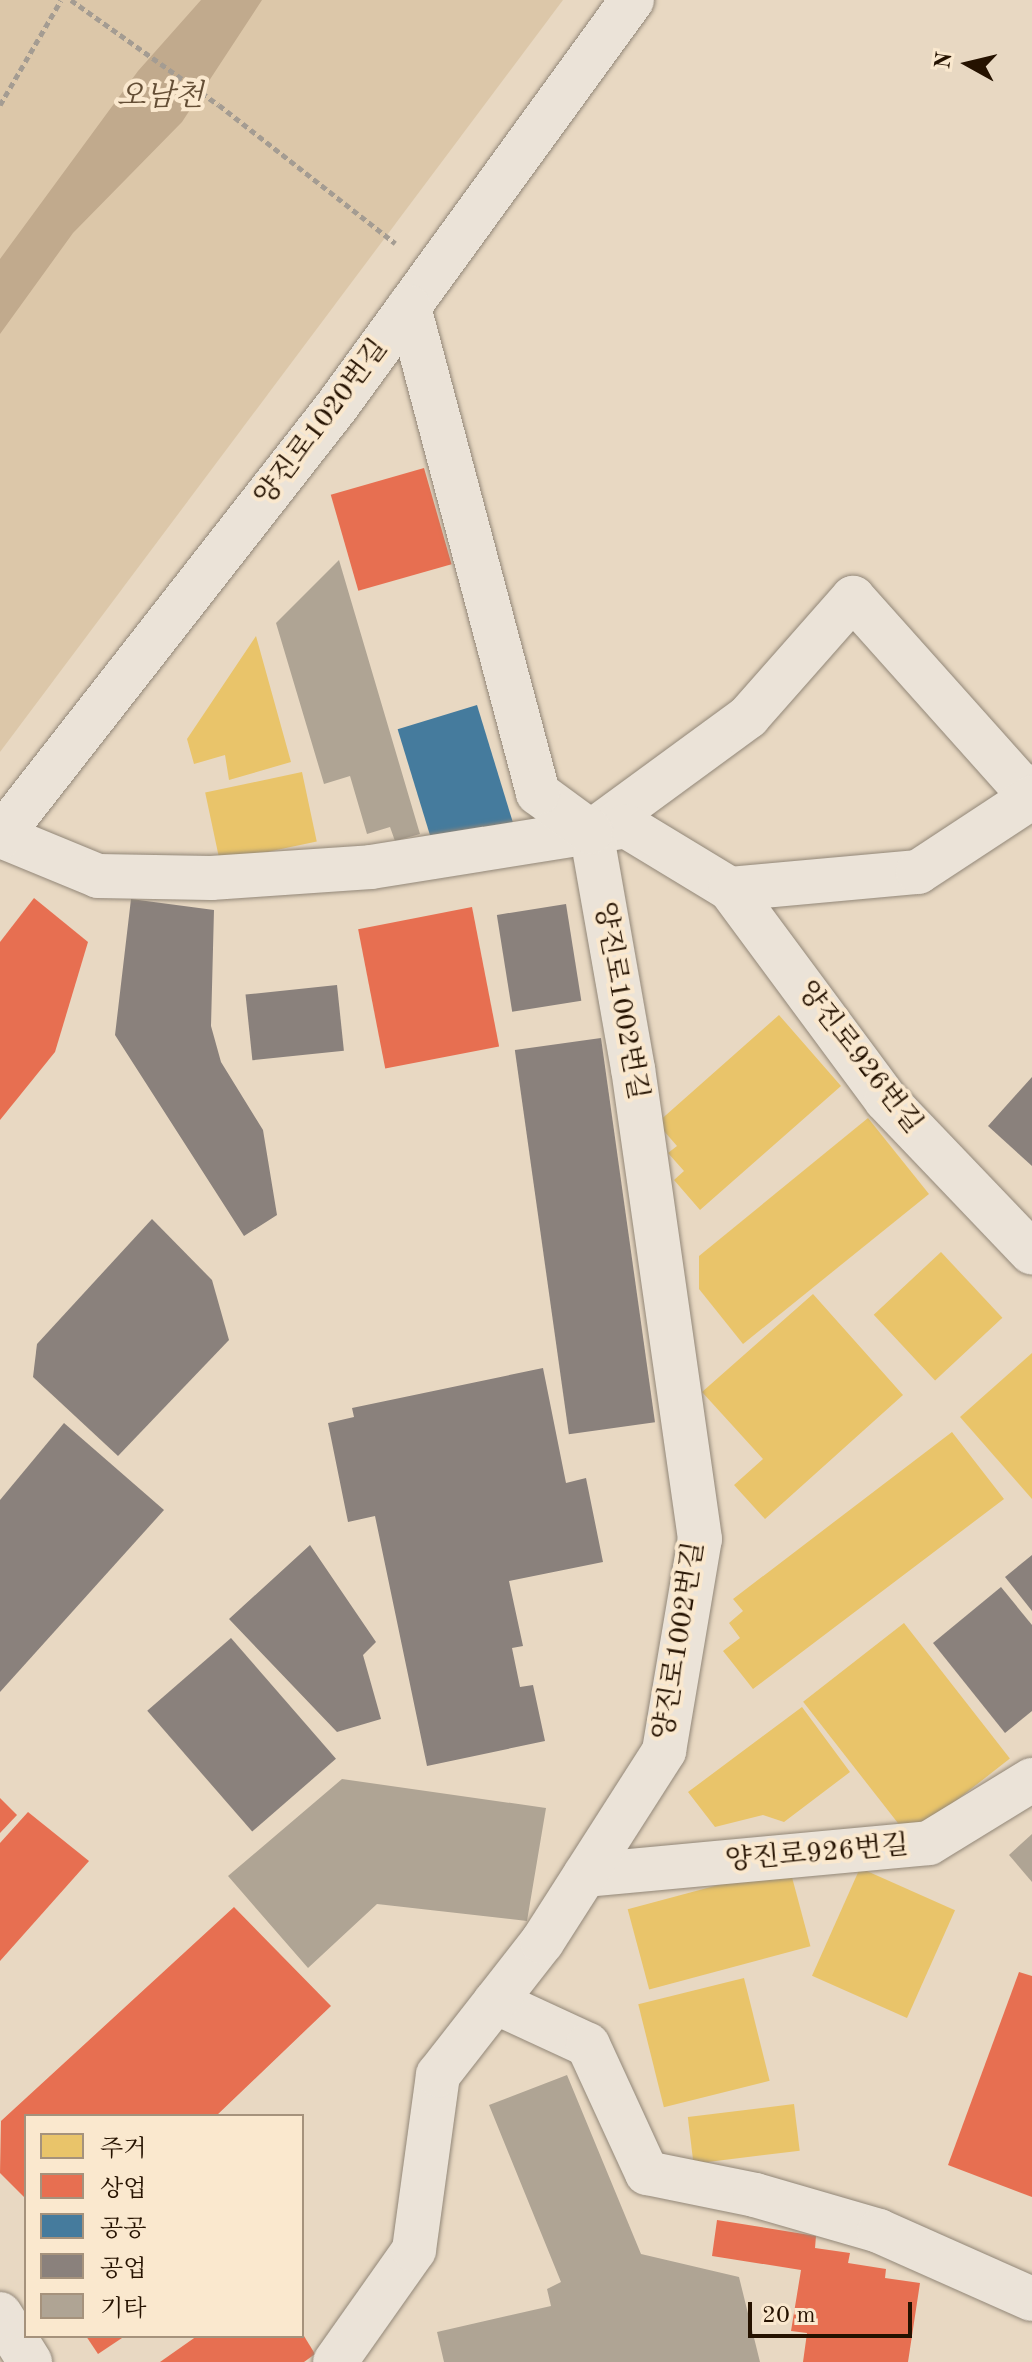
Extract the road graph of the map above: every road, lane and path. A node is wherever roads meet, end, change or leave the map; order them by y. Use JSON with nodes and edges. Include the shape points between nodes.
{"nodes":[{"id":1,"x":61,"y":0,"type":"edge"},
{"id":2,"x":71,"y":0,"type":"edge"},
{"id":3,"x":632,"y":0,"type":"edge"},
{"id":4,"x":0,"y":105,"type":"edge"},
{"id":5,"x":421,"y":291,"type":"junction"},
{"id":6,"x":1031,"y":793,"type":"edge"},
{"id":7,"x":591,"y":832,"type":"junction"},
{"id":8,"x":0,"y":836,"type":"edge"},
{"id":9,"x":730,"y":889,"type":"junction"},
{"id":10,"x":1032,"y":1253,"type":"edge"},
{"id":11,"x":1032,"y":1780,"type":"edge"},
{"id":12,"x":585,"y":1875,"type":"junction"},
{"id":13,"x":495,"y":2002,"type":"junction"},
{"id":14,"x":1032,"y":2299,"type":"edge"},
{"id":15,"x":0,"y":2314,"type":"edge"},
{"id":16,"x":30,"y":2362,"type":"edge"},
{"id":17,"x":335,"y":2362,"type":"edge"}],
"edges":[{"from":1,"to":4,"type":"path"},
{"from":2,"to":5,"type":"path","via":[[219,105]]},
{"from":3,"to":5,"type":"street","name":"양진로1020번길"},
{"from":5,"to":7,"type":"street","via":[[538,793]]},
{"from":5,"to":8,"type":"street","name":"양진로1020번길"},
{"from":6,"to":7,"type":"street","via":[[853,598],[748,717]]},
{"from":6,"to":9,"type":"street","via":[[918,872]]},
{"from":7,"to":8,"type":"street","via":[[371,867],[211,878],[98,876]]},
{"from":7,"to":9,"type":"street","name":"양진로926번길","via":[[626,826]]},
{"from":7,"to":12,"type":"street","name":"양진로1002번길","via":[[633,1069],[700,1539],[664,1751]]},
{"from":9,"to":10,"type":"street","name":"양진로926번길","via":[[886,1100]]},
{"from":11,"to":12,"type":"street","name":"양진로926번길","via":[[929,1843]]},
{"from":12,"to":13,"type":"street","name":"양진로1002번길"},
{"from":13,"to":14,"type":"street","via":[[588,2045],[647,2173],[755,2195],[879,2231]]},
{"from":13,"to":17,"type":"street","name":"양진로1002번길","via":[[438,2075],[414,2250]]},
{"from":15,"to":16,"type":"street"}]}
